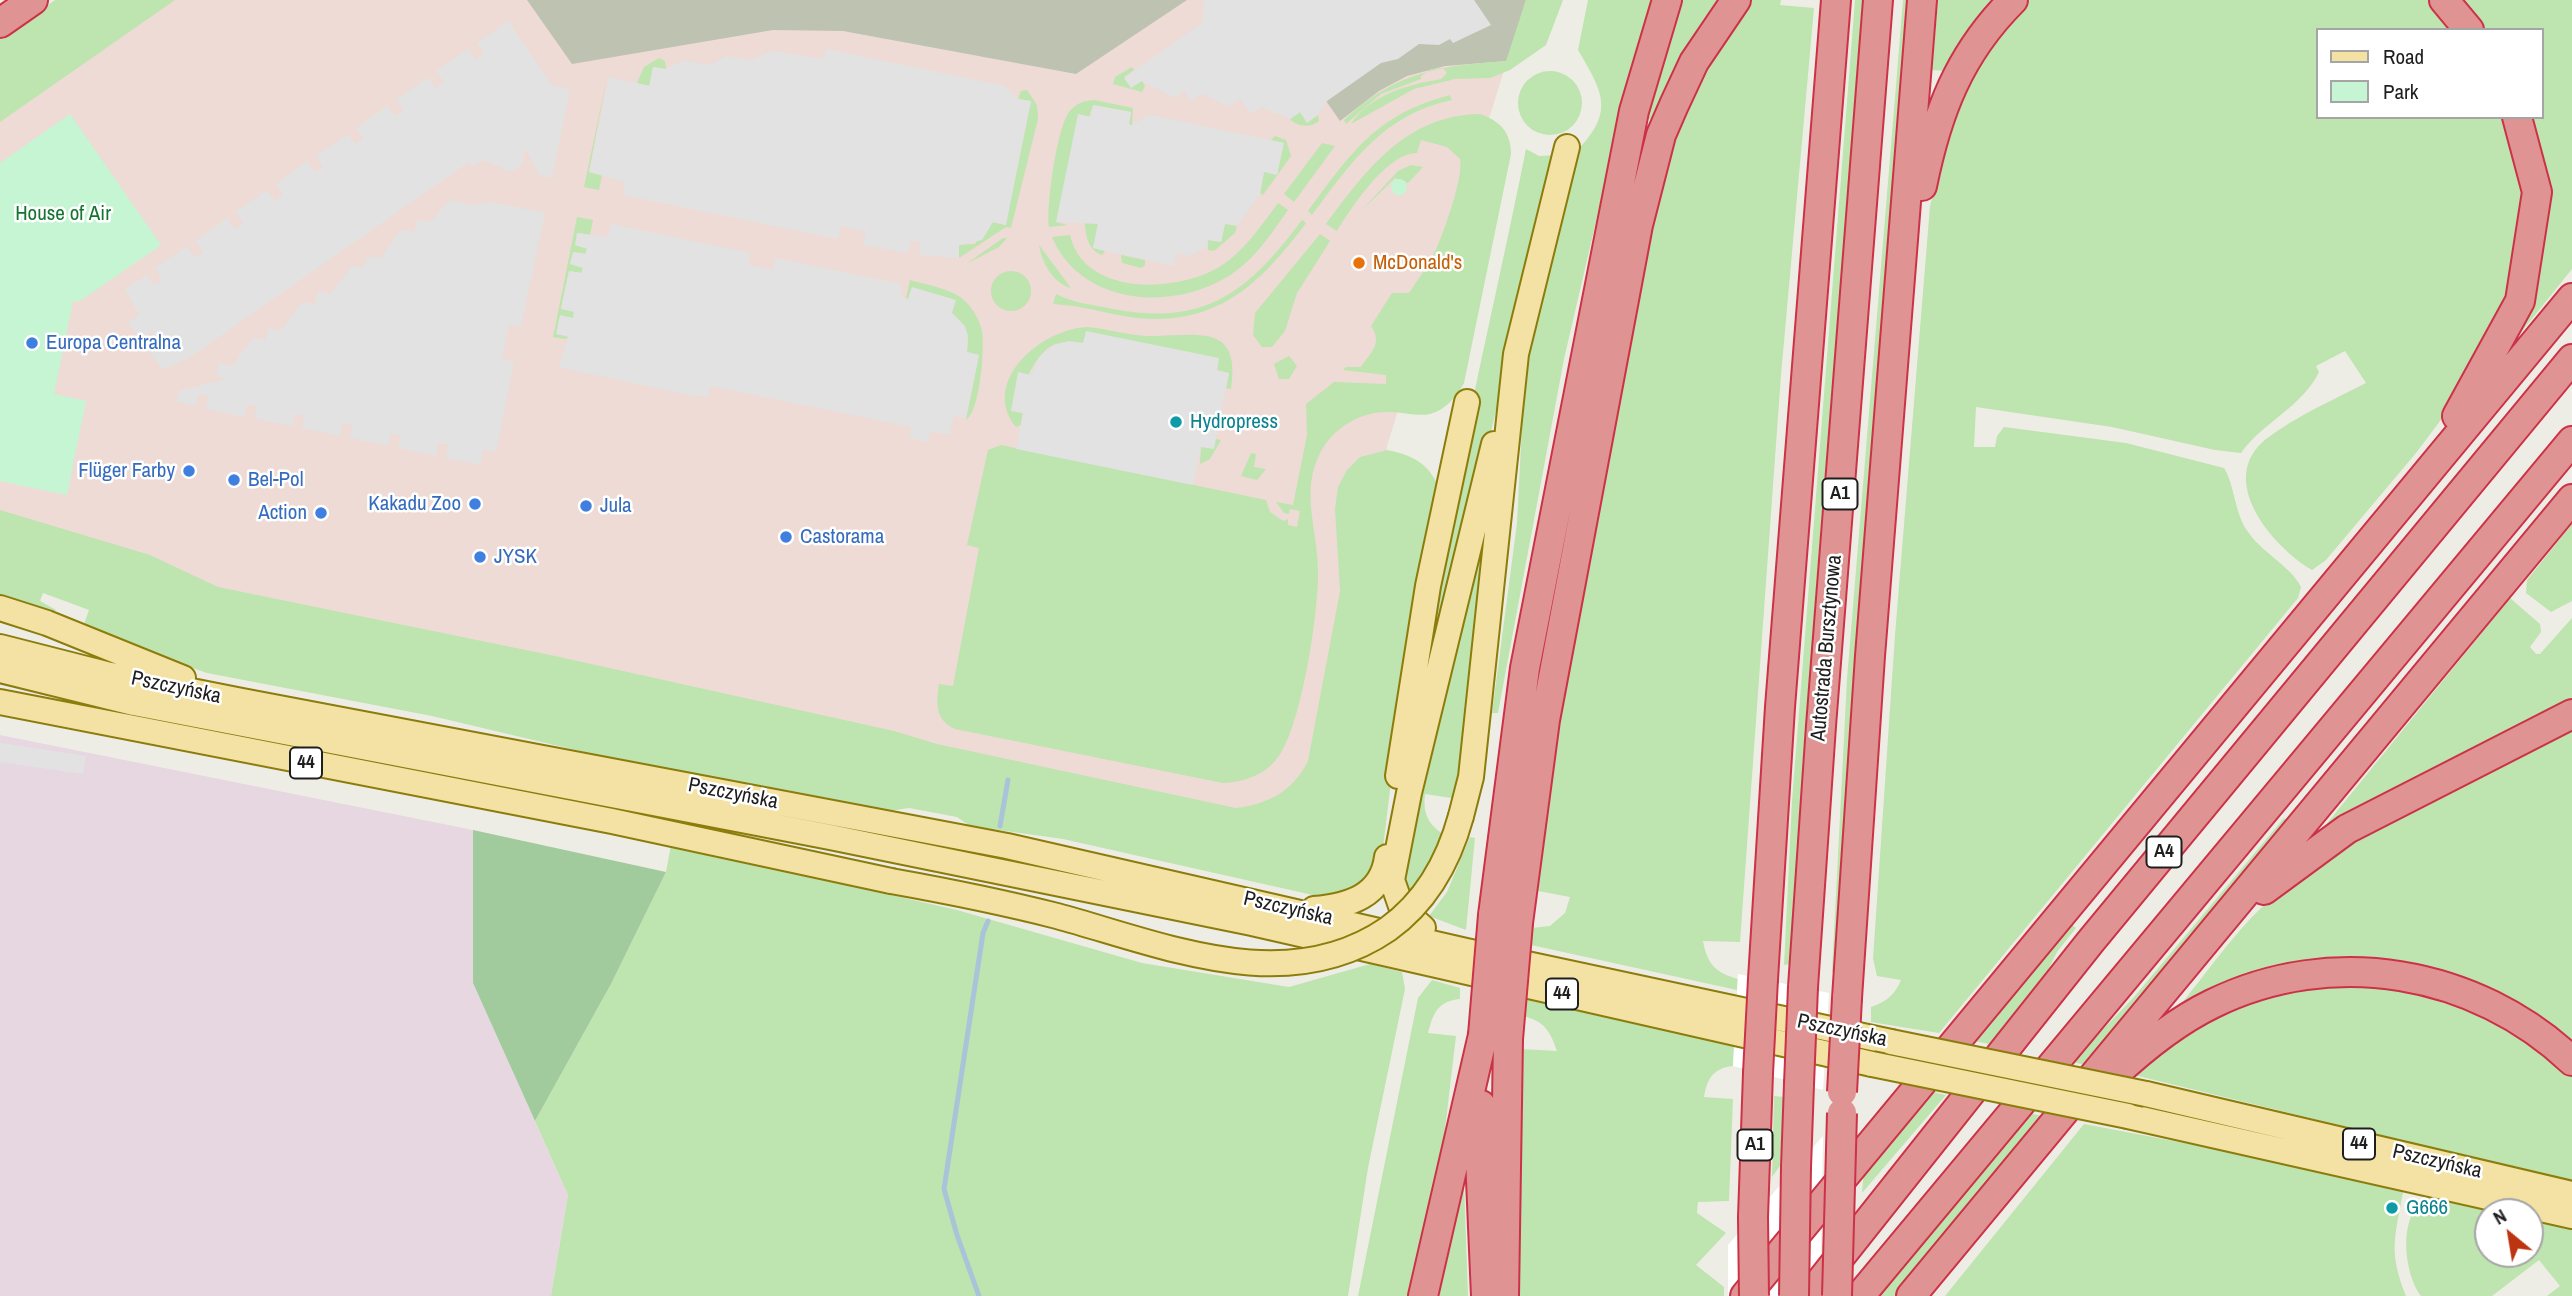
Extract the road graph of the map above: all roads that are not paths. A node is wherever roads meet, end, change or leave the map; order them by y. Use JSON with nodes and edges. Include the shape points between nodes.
{"nodes":[{"id":1,"x":33,"y":0,"type":"edge"},
{"id":2,"x":1667,"y":0,"type":"edge"},
{"id":3,"x":1736,"y":0,"type":"edge"},
{"id":4,"x":1836,"y":0,"type":"edge"},
{"id":5,"x":1878,"y":0,"type":"edge"},
{"id":6,"x":1922,"y":0,"type":"edge"},
{"id":7,"x":2012,"y":0,"type":"edge"},
{"id":8,"x":2444,"y":0,"type":"edge"},
{"id":9,"x":0,"y":23,"type":"edge"},
{"id":10,"x":2467,"y":28,"type":"edge"},
{"id":11,"x":2518,"y":119,"type":"edge"},
{"id":12,"x":1567,"y":147,"type":"dead end"},
{"id":13,"x":2572,"y":298,"type":"edge"},
{"id":14,"x":1898,"y":308,"type":"junction"},
{"id":15,"x":1516,"y":354,"type":"junction"},
{"id":16,"x":2572,"y":359,"type":"edge"},
{"id":17,"x":1467,"y":402,"type":"dead end"},
{"id":18,"x":2572,"y":441,"type":"edge"},
{"id":19,"x":2415,"y":488,"type":"junction"},
{"id":20,"x":2572,"y":499,"type":"edge"},
{"id":21,"x":0,"y":608,"type":"edge"},
{"id":22,"x":0,"y":647,"type":"edge"},
{"id":23,"x":0,"y":670,"type":"edge"},
{"id":24,"x":242,"y":701,"type":"junction"},
{"id":25,"x":0,"y":702,"type":"edge"},
{"id":26,"x":2572,"y":714,"type":"edge"},
{"id":27,"x":612,"y":821,"type":"junction"},
{"id":28,"x":830,"y":838,"type":"junction"},
{"id":29,"x":1295,"y":910,"type":"junction"},
{"id":30,"x":1506,"y":919,"type":"junction"},
{"id":31,"x":2218,"y":927,"type":"junction"},
{"id":32,"x":1466,"y":951,"type":"junction"},
{"id":33,"x":1496,"y":1037,"type":"junction"},
{"id":34,"x":2572,"y":1062,"type":"edge"},
{"id":35,"x":2034,"y":1149,"type":"junction"},
{"id":36,"x":2572,"y":1194,"type":"edge"},
{"id":37,"x":2572,"y":1216,"type":"edge"},
{"id":38,"x":1423,"y":1296,"type":"edge"},
{"id":39,"x":1486,"y":1296,"type":"edge"},
{"id":40,"x":1504,"y":1296,"type":"edge"},
{"id":41,"x":1745,"y":1296,"type":"edge"},
{"id":42,"x":1754,"y":1296,"type":"edge"},
{"id":43,"x":1794,"y":1296,"type":"edge"},
{"id":44,"x":1809,"y":1296,"type":"edge"},
{"id":45,"x":1836,"y":1296,"type":"edge"},
{"id":46,"x":1860,"y":1296,"type":"edge"},
{"id":47,"x":1911,"y":1296,"type":"edge"}],
"edges":[{"from":1,"to":9,"type":"highway"},
{"from":2,"to":30,"type":"highway","via":[[1634,111],[1525,668]]},
{"from":3,"to":30,"type":"highway","via":[[1694,62],[1658,145],[1638,225]]},
{"from":4,"to":42,"type":"highway","name":"Autostrada Bursztynowa","number":"A1","bridge":true,"via":[[1780,706],[1758,1073]]},
{"from":5,"to":43,"type":"highway","name":"Autostrada Bursztynowa","number":"A1","bridge":true,"via":[[1803,987]]},
{"from":6,"to":14,"type":"highway"},
{"from":7,"to":14,"type":"highway","via":[[1974,46],[1937,118]]},
{"from":8,"to":10,"type":"highway"},
{"from":11,"to":19,"type":"highway","via":[[2537,192],[2520,301]]},
{"from":12,"to":15,"type":"main road"},
{"from":13,"to":19,"type":"highway"},
{"from":14,"to":45,"type":"highway","bridge":true,"via":[[1847,998]]},
{"from":15,"to":27,"type":"main road","bridge":true,"via":[[1471,777],[1461,816],[1441,868],[1409,911],[1361,945],[1300,964],[1268,965],[1194,953],[1017,907]]},
{"from":15,"to":32,"type":"main road","via":[[1392,880],[1402,909],[1414,921]]},
{"from":16,"to":44,"type":"highway","number":"A4","via":[[2091,941]]},
{"from":17,"to":29,"type":"main road","via":[[1428,586],[1385,868],[1379,883],[1352,903]]},
{"from":18,"to":46,"type":"highway","number":"A4"},
{"from":19,"to":41,"type":"highway"},
{"from":20,"to":31,"type":"highway"},
{"from":21,"to":24,"type":"main road","number":"44"},
{"from":22,"to":24,"type":"main road","name":"Pszczyńska"},
{"from":23,"to":28,"type":"main road","name":"Pszczyńska","via":[[147,706]]},
{"from":24,"to":29,"type":"main road","name":"Pszczyńska","number":"44","via":[[1007,846]]},
{"from":25,"to":27,"type":"main road","number":"44"},
{"from":26,"to":31,"type":"highway","via":[[2347,829]]},
{"from":27,"to":28,"type":"main road","number":"44"},
{"from":28,"to":37,"type":"main road","name":"Pszczyńska","number":"44","bridge":true,"via":[[1252,923]]},
{"from":29,"to":32,"type":"main road","name":"Pszczyńska","number":"44"},
{"from":30,"to":33,"type":"highway","bridge":true},
{"from":31,"to":35,"type":"highway"},
{"from":32,"to":36,"type":"main road","name":"Pszczyńska","number":"44","bridge":true,"via":[[2146,1094]]},
{"from":33,"to":38,"type":"highway"},
{"from":33,"to":39,"type":"highway","via":[[1480,1157]]},
{"from":33,"to":40,"type":"highway"},
{"from":34,"to":35,"type":"highway","via":[[2524,1021],[2449,987],[2400,975],[2305,974],[2213,1003],[2178,1023],[2137,1054]]},
{"from":35,"to":47,"type":"highway"}]}
